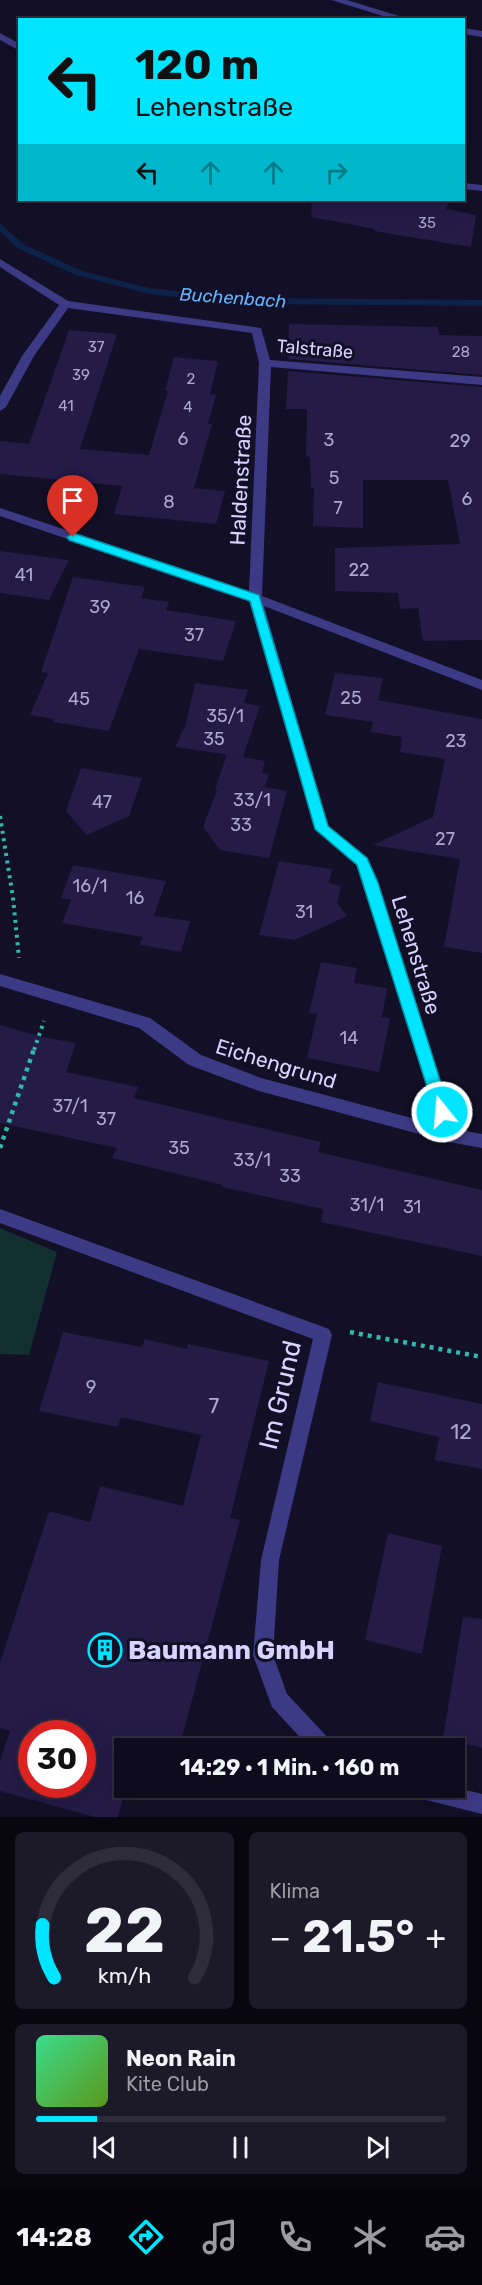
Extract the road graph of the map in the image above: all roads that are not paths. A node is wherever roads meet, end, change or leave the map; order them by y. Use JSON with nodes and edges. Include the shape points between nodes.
{"nodes":[{"id":1,"x":336,"y":0,"type":"edge"},
{"id":2,"x":401,"y":18,"type":"edge"},
{"id":3,"x":465,"y":31,"type":"edge"},
{"id":4,"x":482,"y":34,"type":"edge"},
{"id":5,"x":0,"y":36,"type":"edge"},
{"id":6,"x":18,"y":47,"type":"edge"},
{"id":7,"x":465,"y":186,"type":"edge"},
{"id":8,"x":482,"y":188,"type":"edge"},
{"id":9,"x":0,"y":262,"type":"edge"},
{"id":10,"x":65,"y":304,"type":"junction"},
{"id":11,"x":265,"y":363,"type":"junction"},
{"id":12,"x":482,"y":381,"type":"edge"},
{"id":13,"x":0,"y":407,"type":"edge"},
{"id":14,"x":0,"y":512,"type":"edge"},
{"id":15,"x":255,"y":598,"type":"junction"},
{"id":16,"x":482,"y":685,"type":"edge"},
{"id":17,"x":0,"y":980,"type":"edge"},
{"id":18,"x":449,"y":1135,"type":"junction"},
{"id":19,"x":482,"y":1141,"type":"edge"},
{"id":20,"x":0,"y":1216,"type":"edge"},
{"id":21,"x":315,"y":1738,"type":"edge"},
{"id":22,"x":458,"y":1798,"type":"edge"},
{"id":23,"x":482,"y":1804,"type":"edge"}],
"edges":[{"from":1,"to":2,"type":"street"},
{"from":3,"to":4,"type":"street"},
{"from":5,"to":6,"type":"street"},
{"from":7,"to":8,"type":"street"},
{"from":9,"to":10,"type":"street","name":"Talstraße"},
{"from":10,"to":11,"type":"street","name":"Talstraße","via":[[257,330]]},
{"from":10,"to":13,"type":"street","via":[[28,356]]},
{"from":11,"to":12,"type":"street","name":"Talstraße"},
{"from":11,"to":15,"type":"street","name":"Haldenstraße"},
{"from":14,"to":15,"type":"street"},
{"from":15,"to":16,"type":"street"},
{"from":15,"to":18,"type":"street","name":"Lehenstraße","via":[[322,829],[362,862],[371,883]]},
{"from":17,"to":18,"type":"street","name":"Eichengrund","via":[[144,1023],[195,1060],[259,1084]]},
{"from":18,"to":19,"type":"street","name":"Eichengrund"},
{"from":20,"to":21,"type":"street","name":"Im Grund","via":[[323,1335],[270,1560],[263,1654],[279,1700]]},
{"from":22,"to":23,"type":"street"}]}
